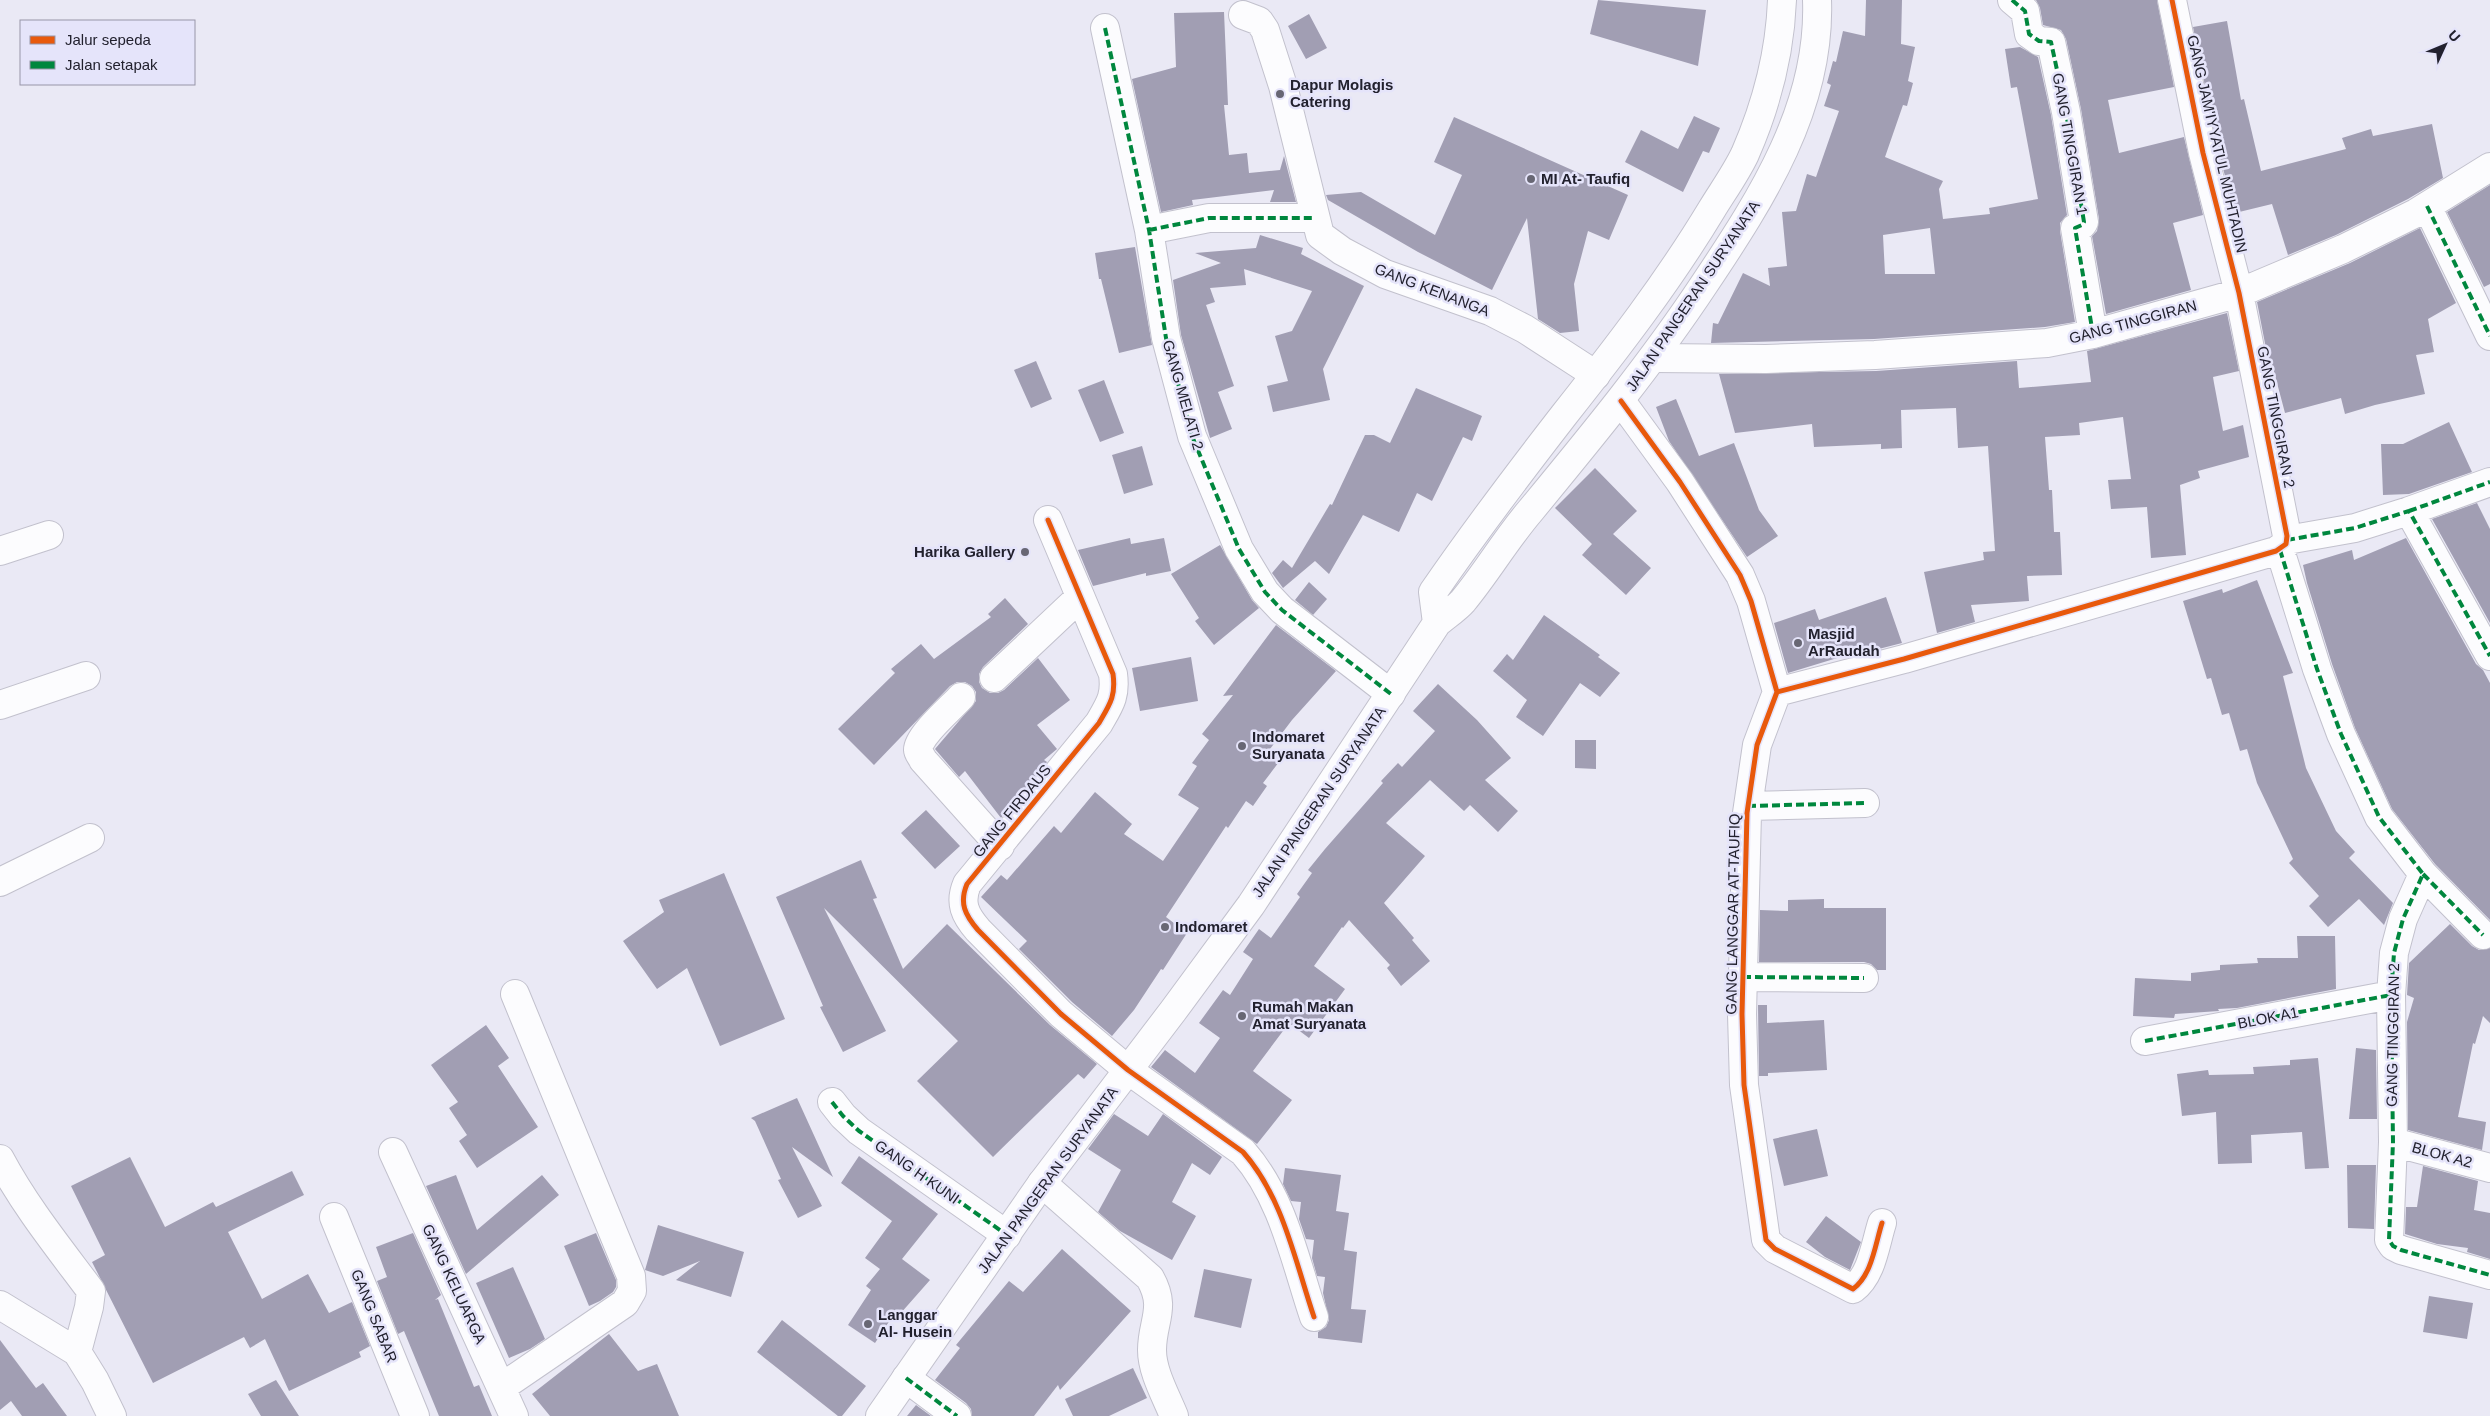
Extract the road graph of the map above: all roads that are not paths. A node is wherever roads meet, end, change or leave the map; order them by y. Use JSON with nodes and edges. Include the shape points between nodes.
{"nodes":[{"id":1,"x":1782,"y":0,"type":"edge"},
{"id":2,"x":1817,"y":0,"type":"edge"},
{"id":3,"x":2012,"y":0,"type":"edge"},
{"id":4,"x":2172,"y":0,"type":"edge"},
{"id":5,"x":1243,"y":15,"type":"dead end"},
{"id":6,"x":1105,"y":28,"type":"dead end"},
{"id":7,"x":2490,"y":167,"type":"edge"},
{"id":8,"x":2427,"y":206,"type":"junction"},
{"id":9,"x":1315,"y":218,"type":"junction"},
{"id":10,"x":1149,"y":230,"type":"junction"},
{"id":11,"x":2238,"y":293,"type":"junction"},
{"id":12,"x":2093,"y":334,"type":"junction"},
{"id":13,"x":2490,"y":336,"type":"edge"},
{"id":14,"x":1624,"y":340,"type":"junction"},
{"id":15,"x":1654,"y":358,"type":"junction"},
{"id":16,"x":1596,"y":375,"type":"junction"},
{"id":17,"x":1622,"y":401,"type":"junction"},
{"id":18,"x":2490,"y":482,"type":"edge"},
{"id":19,"x":2409,"y":511,"type":"junction"},
{"id":20,"x":1048,"y":520,"type":"dead end"},
{"id":21,"x":49,"y":535,"type":"dead end"},
{"id":22,"x":2284,"y":545,"type":"junction"},
{"id":23,"x":0,"y":550,"type":"edge"},
{"id":24,"x":1080,"y":597,"type":"junction"},
{"id":25,"x":1437,"y":623,"type":"junction"},
{"id":26,"x":2490,"y":656,"type":"edge"},
{"id":27,"x":86,"y":676,"type":"dead end"},
{"id":28,"x":994,"y":678,"type":"dead end"},
{"id":29,"x":1777,"y":692,"type":"junction"},
{"id":30,"x":1391,"y":694,"type":"junction"},
{"id":31,"x":961,"y":697,"type":"dead end"},
{"id":32,"x":0,"y":705,"type":"edge"},
{"id":33,"x":1865,"y":803,"type":"dead end"},
{"id":34,"x":1748,"y":806,"type":"junction"},
{"id":35,"x":90,"y":838,"type":"dead end"},
{"id":36,"x":1000,"y":846,"type":"junction"},
{"id":37,"x":2423,"y":874,"type":"junction"},
{"id":38,"x":0,"y":882,"type":"edge"},
{"id":39,"x":2483,"y":935,"type":"dead end"},
{"id":40,"x":1743,"y":977,"type":"junction"},
{"id":41,"x":1864,"y":978,"type":"dead end"},
{"id":42,"x":515,"y":994,"type":"dead end"},
{"id":43,"x":2391,"y":995,"type":"junction"},
{"id":44,"x":2145,"y":1041,"type":"dead end"},
{"id":45,"x":1128,"y":1070,"type":"junction"},
{"id":46,"x":832,"y":1102,"type":"dead end"},
{"id":47,"x":2393,"y":1142,"type":"junction"},
{"id":48,"x":393,"y":1152,"type":"dead end"},
{"id":49,"x":0,"y":1159,"type":"edge"},
{"id":50,"x":2490,"y":1168,"type":"edge"},
{"id":51,"x":1042,"y":1183,"type":"junction"},
{"id":52,"x":334,"y":1217,"type":"dead end"},
{"id":53,"x":1882,"y":1223,"type":"dead end"},
{"id":54,"x":1007,"y":1235,"type":"junction"},
{"id":55,"x":2490,"y":1275,"type":"edge"},
{"id":56,"x":0,"y":1305,"type":"edge"},
{"id":57,"x":1314,"y":1317,"type":"dead end"},
{"id":58,"x":77,"y":1352,"type":"junction"},
{"id":59,"x":906,"y":1378,"type":"junction"},
{"id":60,"x":502,"y":1387,"type":"junction"},
{"id":61,"x":112,"y":1416,"type":"edge"},
{"id":62,"x":415,"y":1416,"type":"edge"},
{"id":63,"x":514,"y":1416,"type":"edge"},
{"id":64,"x":880,"y":1416,"type":"edge"},
{"id":65,"x":957,"y":1416,"type":"edge"},
{"id":66,"x":1174,"y":1416,"type":"edge"}],
"edges":[{"from":1,"to":14,"type":"street","name":"JALAN PANGERAN SURYANATA","via":[[1775,58],[1764,102],[1744,155],[1692,242]]},
{"from":2,"to":15,"type":"street","name":"JALAN PANGERAN SURYANATA","via":[[1818,24],[1812,67],[1797,117],[1772,177],[1739,234]]},
{"from":3,"to":12,"type":"street","name":"GANG TINGGIRAN 1","via":[[2025,11],[2028,34],[2039,41],[2051,42],[2084,222],[2075,228]]},
{"from":4,"to":11,"type":"street","name":"GANG JAM'IYYATUL MUHTADIN","via":[[2203,153]]},
{"from":5,"to":9,"type":"street","name":"GANG KENANGA","via":[[1259,21],[1266,30]]},
{"from":6,"to":10,"type":"street","name":"GANG MELATI 2"},
{"from":7,"to":8,"type":"street","name":"GANG TINGGIRAN"},
{"from":8,"to":11,"type":"street","name":"GANG TINGGIRAN","via":[[2343,249]]},
{"from":8,"to":13,"type":"street"},
{"from":9,"to":10,"type":"street","via":[[1209,218]]},
{"from":9,"to":16,"type":"street","name":"GANG KENANGA","via":[[1320,235],[1342,252],[1385,274],[1516,324]]},
{"from":10,"to":30,"type":"street","name":"GANG MELATI 2","via":[[1166,338],[1192,436],[1239,549],[1265,592],[1282,610]]},
{"from":11,"to":12,"type":"street","name":"GANG TINGGIRAN"},
{"from":11,"to":22,"type":"street","name":"GANG TINGGIRAN 2"},
{"from":12,"to":15,"type":"street","name":"GANG TINGGIRAN","via":[[2048,343],[1874,355],[1766,359]]},
{"from":14,"to":15,"type":"street"},
{"from":14,"to":16,"type":"street","name":"JALAN PANGERAN SURYANATA"},
{"from":15,"to":17,"type":"street","name":"JALAN PANGERAN SURYANATA"},
{"from":16,"to":25,"type":"street","name":"JALAN PANGERAN SURYANATA","via":[[1488,513],[1434,592]]},
{"from":17,"to":25,"type":"street","name":"JALAN PANGERAN SURYANATA","via":[[1504,542],[1462,603]]},
{"from":17,"to":29,"type":"street","via":[[1680,482],[1740,575],[1752,601]]},
{"from":18,"to":19,"type":"street"},
{"from":19,"to":22,"type":"street"},
{"from":19,"to":26,"type":"street"},
{"from":20,"to":24,"type":"street","name":"GANG FIRDAUS"},
{"from":21,"to":23,"type":"street"},
{"from":22,"to":29,"type":"street","via":[[1904,659]]},
{"from":22,"to":37,"type":"street","name":"GANG TINGGIRAN 2","via":[[2317,669],[2341,734],[2379,816]]},
{"from":24,"to":28,"type":"street"},
{"from":24,"to":36,"type":"street","name":"GANG FIRDAUS","via":[[1113,674],[1112,702]]},
{"from":25,"to":30,"type":"street","name":"JALAN PANGERAN SURYANATA"},
{"from":27,"to":32,"type":"street"},
{"from":29,"to":34,"type":"street","name":"GANG LANGGAR AT-TAUFIQ","via":[[1757,745]]},
{"from":30,"to":45,"type":"street","name":"JALAN PANGERAN SURYANATA","via":[[1251,905]]},
{"from":31,"to":36,"type":"street","via":[[925,734],[918,751]]},
{"from":33,"to":34,"type":"street"},
{"from":34,"to":40,"type":"street","name":"GANG LANGGAR AT-TAUFIQ"},
{"from":35,"to":38,"type":"street"},
{"from":36,"to":45,"type":"street","name":"GANG FIRDAUS","via":[[967,884],[963,894],[969,920],[1061,1014]]},
{"from":37,"to":39,"type":"street"},
{"from":37,"to":43,"type":"street","name":"GANG TINGGIRAN 2","via":[[2403,919],[2394,954]]},
{"from":40,"to":41,"type":"street"},
{"from":40,"to":53,"type":"street","name":"GANG LANGGAR AT-TAUFIQ","via":[[1744,1085],[1766,1240],[1775,1249],[1853,1289],[1866,1274]]},
{"from":42,"to":60,"type":"street","via":[[631,1276],[632,1291],[625,1303]]},
{"from":43,"to":44,"type":"street","name":"BLOK A1"},
{"from":43,"to":47,"type":"street","name":"GANG TINGGIRAN 2"},
{"from":45,"to":51,"type":"street","name":"JALAN PANGERAN SURYANATA"},
{"from":45,"to":57,"type":"street","name":"GANG FIRDAUS","via":[[1243,1152],[1256,1167],[1274,1199]]},
{"from":46,"to":54,"type":"street","name":"GANG H KUNI","via":[[859,1131]]},
{"from":47,"to":50,"type":"street","name":"BLOK A2"},
{"from":47,"to":55,"type":"street","name":"GANG TINGGIRAN 2","via":[[2392,1246]]},
{"from":48,"to":60,"type":"street","name":"GANG KELUARGA"},
{"from":49,"to":58,"type":"street","via":[[55,1244],[91,1291]]},
{"from":51,"to":54,"type":"street","name":"JALAN PANGERAN SURYANATA"},
{"from":51,"to":66,"type":"street","via":[[1150,1278],[1158,1292],[1158,1317],[1152,1351]]},
{"from":52,"to":62,"type":"street","name":"GANG SABAR"},
{"from":54,"to":59,"type":"street","name":"JALAN PANGERAN SURYANATA"},
{"from":56,"to":58,"type":"street"},
{"from":58,"to":61,"type":"street"},
{"from":59,"to":64,"type":"street","name":"JALAN PANGERAN SURYANATA"},
{"from":59,"to":65,"type":"street"},
{"from":60,"to":63,"type":"street","name":"GANG KELUARGA"}]}
